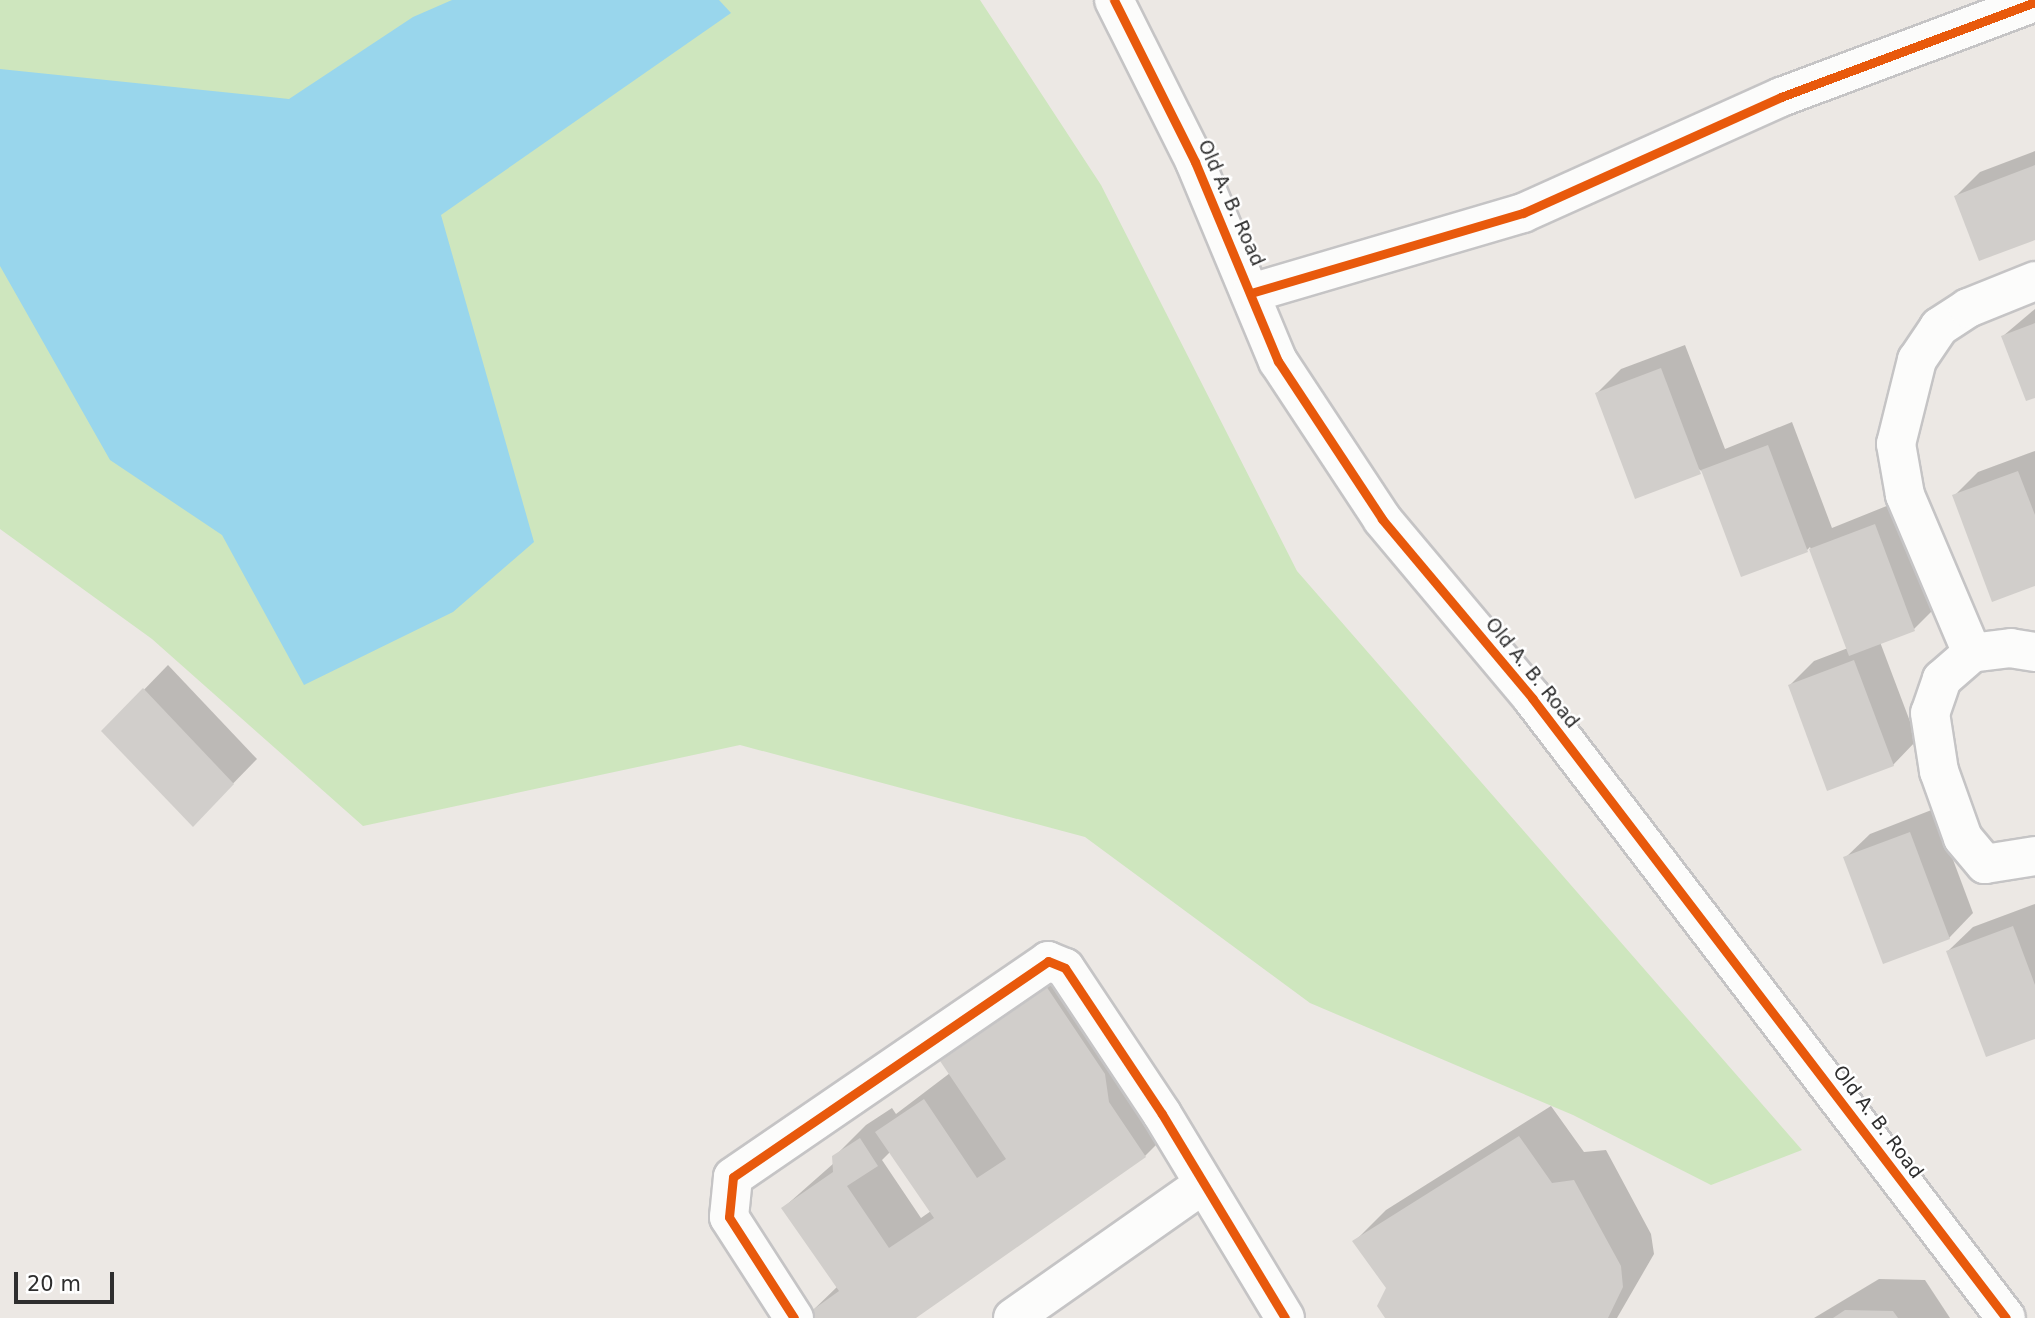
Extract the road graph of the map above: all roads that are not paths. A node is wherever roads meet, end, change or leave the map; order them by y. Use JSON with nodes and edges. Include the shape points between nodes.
{"nodes":[{"id":1,"x":1114,"y":0,"type":"edge"},
{"id":2,"x":2035,"y":2,"type":"edge"},
{"id":3,"x":2035,"y":281,"type":"edge"},
{"id":4,"x":1251,"y":293,"type":"junction"},
{"id":5,"x":2035,"y":652,"type":"edge"},
{"id":6,"x":1972,"y":653,"type":"junction"},
{"id":7,"x":2035,"y":856,"type":"edge"},
{"id":8,"x":1204,"y":1184,"type":"junction"},
{"id":9,"x":794,"y":1318,"type":"edge"},
{"id":10,"x":1013,"y":1318,"type":"edge"},
{"id":11,"x":1285,"y":1318,"type":"edge"},
{"id":12,"x":2006,"y":1318,"type":"edge"}],
"edges":[{"from":1,"to":4,"type":"street","name":"Old A. B. Road","via":[[1195,162]]},
{"from":2,"to":4,"type":"street","via":[[1781,97],[1522,213]]},
{"from":3,"to":6,"type":"street","via":[[1968,308],[1939,327],[1917,360],[1896,444],[1905,495]]},
{"from":4,"to":12,"type":"street","name":"Old A. B. Road","via":[[1278,361],[1382,519],[1532,698]]},
{"from":5,"to":6,"type":"street","via":[[2011,648]]},
{"from":6,"to":7,"type":"street","via":[[1942,679],[1930,713],[1939,771],[1963,838],[1986,864]]},
{"from":8,"to":9,"type":"street","via":[[1065,968],[1048,961],[733,1177],[729,1217]]},
{"from":8,"to":10,"type":"street"},
{"from":8,"to":11,"type":"street"}]}
